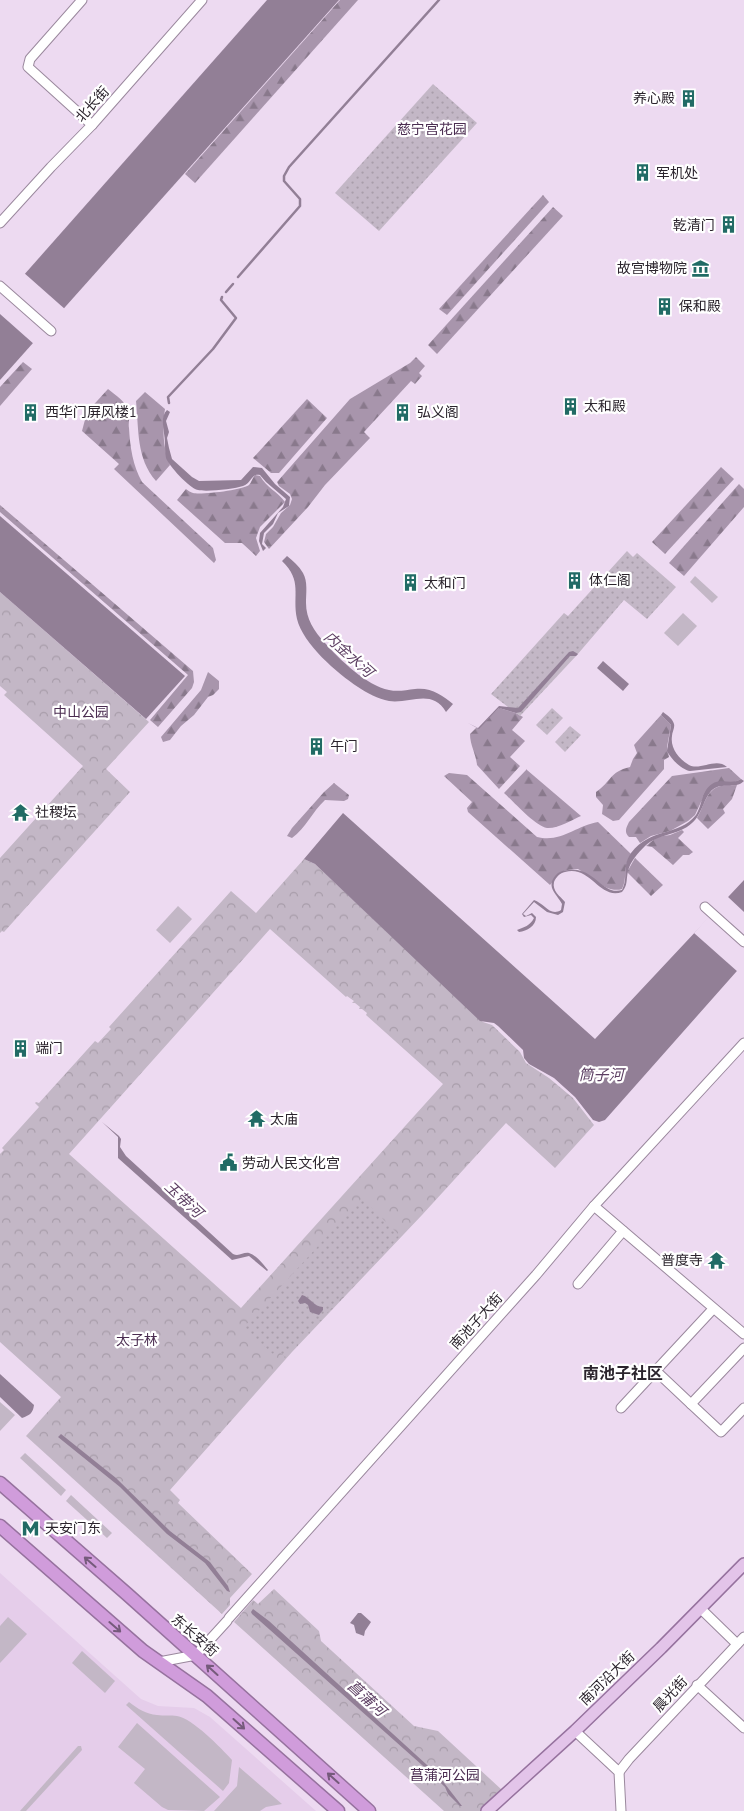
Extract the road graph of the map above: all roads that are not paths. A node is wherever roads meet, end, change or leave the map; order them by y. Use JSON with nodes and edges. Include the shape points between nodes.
{"nodes":[{"id":1,"x":82,"y":0,"type":"edge"},
{"id":2,"x":202,"y":0,"type":"edge"},
{"id":3,"x":92,"y":126,"type":"junction"},
{"id":4,"x":0,"y":223,"type":"edge"},
{"id":5,"x":2,"y":288,"type":"edge"},
{"id":6,"x":51,"y":331,"type":"dead end"},
{"id":7,"x":708,"y":910,"type":"dead end"},
{"id":8,"x":744,"y":942,"type":"edge"},
{"id":9,"x":744,"y":1043,"type":"edge"},
{"id":10,"x":594,"y":1206,"type":"junction"},
{"id":11,"x":623,"y":1231,"type":"junction"},
{"id":12,"x":578,"y":1284,"type":"dead end"},
{"id":13,"x":714,"y":1309,"type":"junction"},
{"id":14,"x":744,"y":1334,"type":"edge"},
{"id":15,"x":744,"y":1348,"type":"edge"},
{"id":16,"x":656,"y":1371,"type":"junction"},
{"id":17,"x":691,"y":1404,"type":"junction"},
{"id":18,"x":621,"y":1408,"type":"dead end"},
{"id":19,"x":744,"y":1408,"type":"edge"},
{"id":20,"x":0,"y":1483,"type":"edge"},
{"id":21,"x":0,"y":1526,"type":"edge"},
{"id":22,"x":744,"y":1564,"type":"edge"},
{"id":23,"x":701,"y":1609,"type":"junction"},
{"id":24,"x":744,"y":1637,"type":"edge"},
{"id":25,"x":737,"y":1644,"type":"junction"},
{"id":26,"x":196,"y":1655,"type":"junction"},
{"id":27,"x":159,"y":1662,"type":"junction"},
{"id":28,"x":697,"y":1685,"type":"junction"},
{"id":29,"x":744,"y":1728,"type":"edge"},
{"id":30,"x":575,"y":1731,"type":"junction"},
{"id":31,"x":619,"y":1772,"type":"junction"},
{"id":32,"x":338,"y":1811,"type":"edge"},
{"id":33,"x":369,"y":1811,"type":"edge"},
{"id":34,"x":487,"y":1811,"type":"edge"},
{"id":35,"x":621,"y":1811,"type":"edge"}],
"edges":[{"from":1,"to":3,"type":"street","via":[[30,58],[28,67]]},
{"from":2,"to":3,"type":"street","name":"北长街"},
{"from":3,"to":4,"type":"street","name":"北长街"},
{"from":5,"to":6,"type":"street"},
{"from":7,"to":8,"type":"street"},
{"from":9,"to":10,"type":"street","name":"南池子大街"},
{"from":10,"to":11,"type":"street"},
{"from":10,"to":26,"type":"street","name":"南池子大街"},
{"from":11,"to":12,"type":"street"},
{"from":11,"to":13,"type":"street"},
{"from":13,"to":14,"type":"street"},
{"from":13,"to":16,"type":"street"},
{"from":15,"to":17,"type":"street"},
{"from":16,"to":17,"type":"street"},
{"from":16,"to":18,"type":"street"},
{"from":17,"to":19,"type":"street","via":[[721,1432]]},
{"from":26,"to":20,"type":"highway","name":"东长安街","one_way":true},
{"from":21,"to":27,"type":"highway","one_way":true,"via":[[142,1651]]},
{"from":22,"to":23,"type":"main road","name":"南河沿大街"},
{"from":23,"to":25,"type":"street"},
{"from":23,"to":30,"type":"main road","name":"南河沿大街"},
{"from":24,"to":25,"type":"street","name":"晨光街"},
{"from":25,"to":28,"type":"street","name":"晨光街"},
{"from":26,"to":27,"type":"street"},
{"from":33,"to":26,"type":"highway","name":"东长安街","one_way":true},
{"from":27,"to":32,"type":"highway","one_way":true,"via":[[207,1696]]},
{"from":28,"to":29,"type":"street"},
{"from":28,"to":31,"type":"street","name":"晨光街"},
{"from":30,"to":31,"type":"street"},
{"from":30,"to":34,"type":"main road","name":"南河沿大街"},
{"from":31,"to":35,"type":"street"}]}
